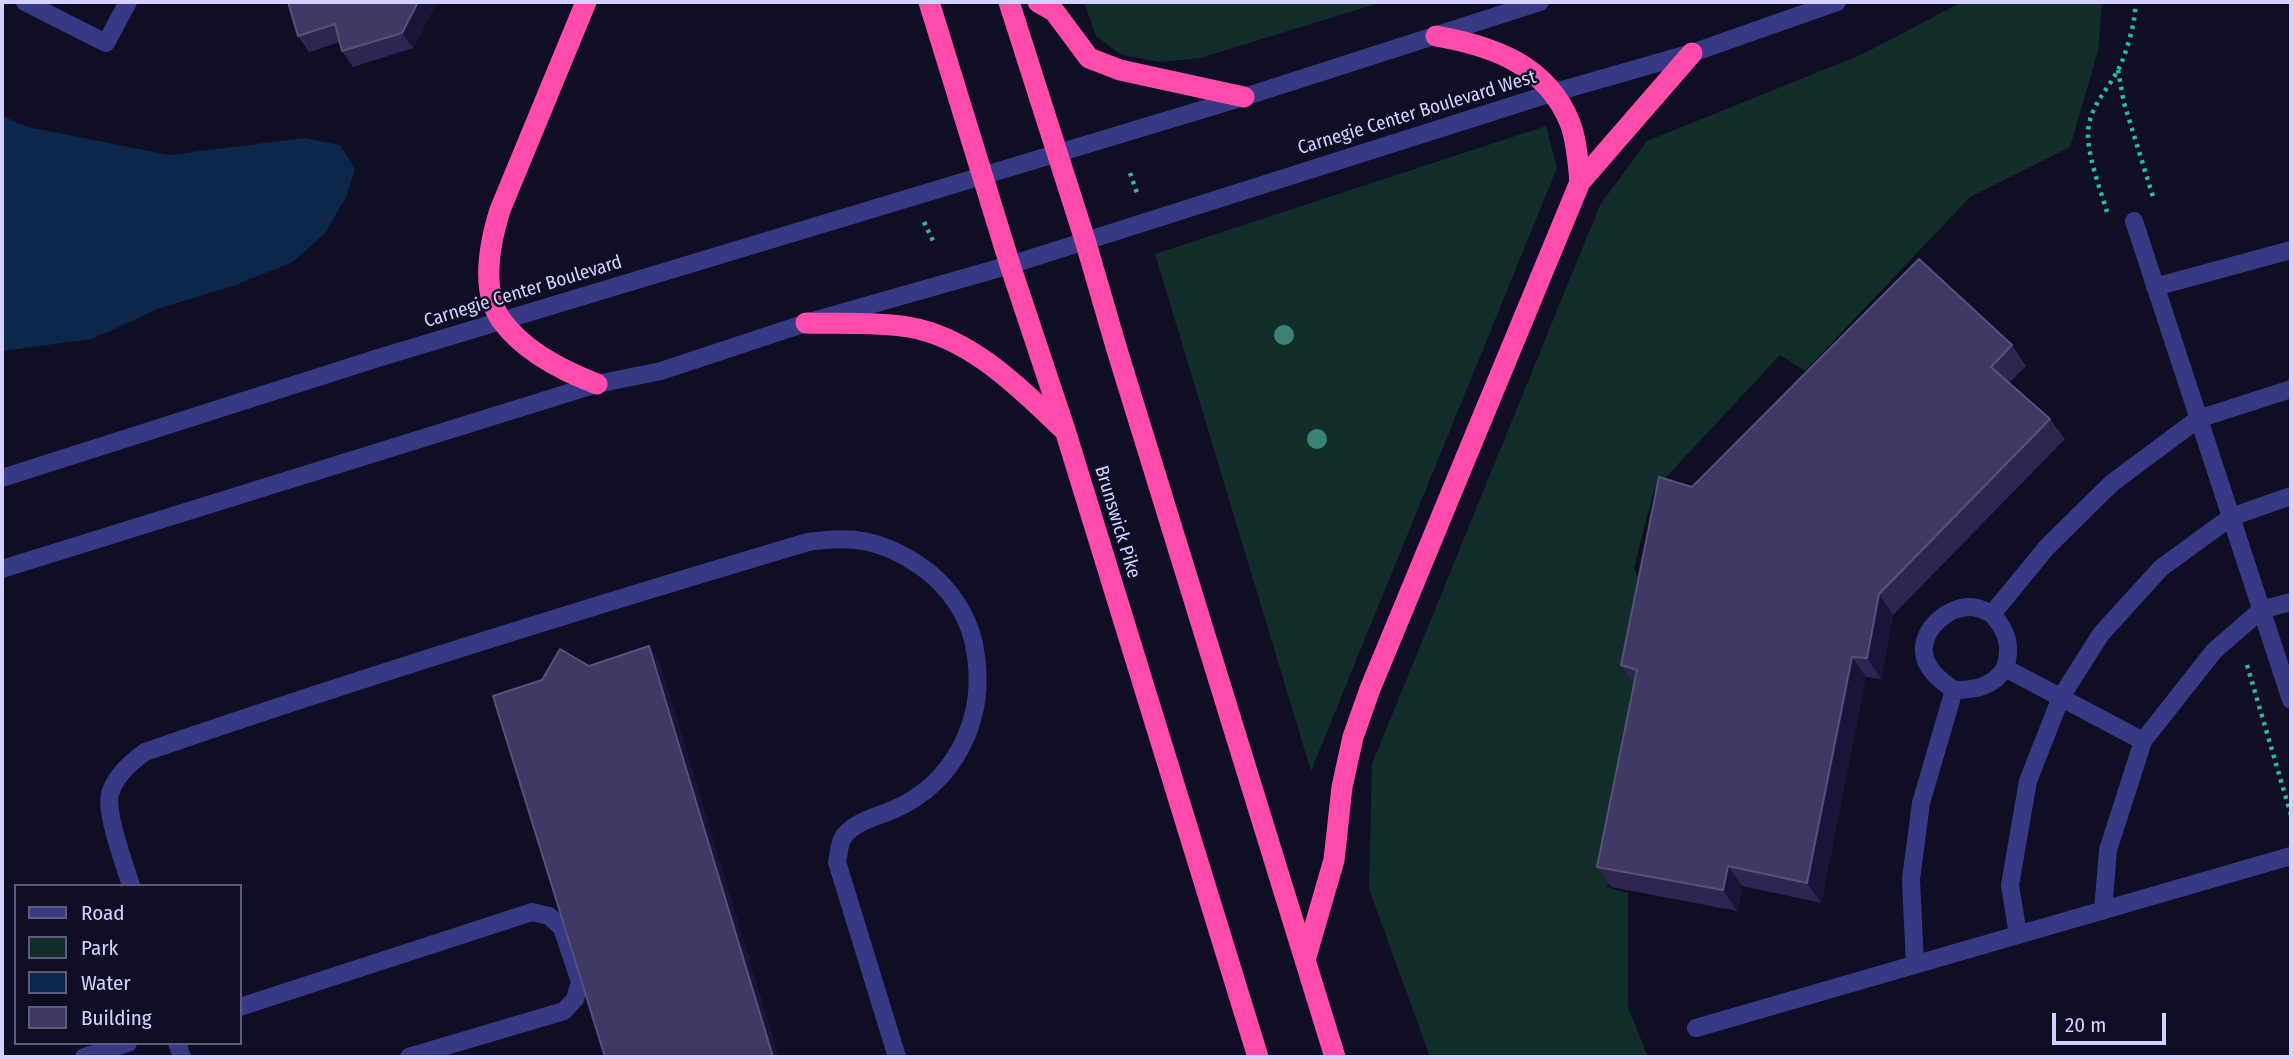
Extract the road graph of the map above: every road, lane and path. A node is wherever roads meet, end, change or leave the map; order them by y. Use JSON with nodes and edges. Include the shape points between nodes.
{"nodes":[{"id":1,"x":24,"y":2,"type":"edge"},
{"id":2,"x":128,"y":2,"type":"edge"},
{"id":3,"x":586,"y":2,"type":"edge"},
{"id":4,"x":929,"y":2,"type":"edge"},
{"id":5,"x":1009,"y":2,"type":"edge"},
{"id":6,"x":1038,"y":2,"type":"edge"},
{"id":7,"x":1540,"y":2,"type":"edge"},
{"id":8,"x":1837,"y":2,"type":"edge"},
{"id":9,"x":1436,"y":36,"type":"junction"},
{"id":10,"x":1692,"y":53,"type":"junction"},
{"id":11,"x":1552,"y":93,"type":"junction"},
{"id":12,"x":1244,"y":97,"type":"junction"},
{"id":13,"x":1058,"y":153,"type":"junction"},
{"id":14,"x":1130,"y":173,"type":"dead end"},
{"id":15,"x":983,"y":176,"type":"junction"},
{"id":16,"x":1580,"y":182,"type":"junction"},
{"id":17,"x":1138,"y":197,"type":"dead end"},
{"id":18,"x":923,"y":221,"type":"dead end"},
{"id":19,"x":2133,"y":221,"type":"dead end"},
{"id":20,"x":1086,"y":240,"type":"junction"},
{"id":21,"x":934,"y":243,"type":"dead end"},
{"id":22,"x":2291,"y":250,"type":"edge"},
{"id":23,"x":1010,"y":265,"type":"junction"},
{"id":24,"x":2155,"y":287,"type":"junction"},
{"id":25,"x":501,"y":320,"type":"junction"},
{"id":26,"x":806,"y":323,"type":"junction"},
{"id":27,"x":597,"y":384,"type":"junction"},
{"id":28,"x":2291,"y":389,"type":"edge"},
{"id":29,"x":2198,"y":419,"type":"junction"},
{"id":30,"x":1065,"y":430,"type":"junction"},
{"id":31,"x":2,"y":478,"type":"edge"},
{"id":32,"x":2291,"y":496,"type":"edge"},
{"id":33,"x":2231,"y":517,"type":"junction"},
{"id":34,"x":2,"y":569,"type":"edge"},
{"id":35,"x":2291,"y":602,"type":"edge"},
{"id":36,"x":2261,"y":610,"type":"junction"},
{"id":37,"x":1992,"y":614,"type":"junction"},
{"id":38,"x":2005,"y":668,"type":"junction"},
{"id":39,"x":1954,"y":690,"type":"junction"},
{"id":40,"x":2061,"y":697,"type":"junction"},
{"id":41,"x":2291,"y":700,"type":"edge"},
{"id":42,"x":2143,"y":741,"type":"junction"},
{"id":43,"x":2291,"y":856,"type":"edge"},
{"id":44,"x":130,"y":884,"type":"edge"},
{"id":45,"x":2103,"y":911,"type":"junction"},
{"id":46,"x":2018,"y":935,"type":"junction"},
{"id":47,"x":1305,"y":960,"type":"junction"},
{"id":48,"x":1915,"y":965,"type":"junction"},
{"id":49,"x":242,"y":1006,"type":"edge"},
{"id":50,"x":1696,"y":1028,"type":"dead end"},
{"id":51,"x":122,"y":1045,"type":"edge"},
{"id":52,"x":84,"y":1057,"type":"edge"},
{"id":53,"x":409,"y":1057,"type":"edge"},
{"id":54,"x":897,"y":1057,"type":"edge"},
{"id":55,"x":1258,"y":1057,"type":"edge"},
{"id":56,"x":1335,"y":1057,"type":"edge"}],
"edges":[{"from":1,"to":2,"type":"street","via":[[106,43]]},
{"from":3,"to":25,"type":"highway","via":[[491,239],[489,272]]},
{"from":4,"to":15,"type":"highway","name":"Brunswick Pike"},
{"from":5,"to":13,"type":"highway"},
{"from":6,"to":12,"type":"highway","via":[[1054,11],[1088,58],[1120,70]]},
{"from":7,"to":9,"type":"street"},
{"from":8,"to":10,"type":"street","name":"Carnegie Center Boulevard West"},
{"from":9,"to":11,"type":"highway","via":[[1474,42],[1515,59]]},
{"from":9,"to":12,"type":"street"},
{"from":10,"to":11,"type":"street","name":"Carnegie Center Boulevard West"},
{"from":10,"to":16,"type":"highway"},
{"from":11,"to":16,"type":"highway","via":[[1572,126]]},
{"from":11,"to":20,"type":"street","name":"Carnegie Center Boulevard West"},
{"from":12,"to":13,"type":"street"},
{"from":13,"to":15,"type":"street","name":"Carnegie Center Boulevard"},
{"from":13,"to":20,"type":"highway"},
{"from":14,"to":17,"type":"path"},
{"from":15,"to":23,"type":"highway","name":"Brunswick Pike"},
{"from":15,"to":25,"type":"street","name":"Carnegie Center Boulevard"},
{"from":16,"to":47,"type":"highway","via":[[1370,689],[1350,750],[1334,860]]},
{"from":18,"to":21,"type":"path"},
{"from":19,"to":24,"type":"street"},
{"from":20,"to":23,"type":"street","name":"Carnegie Center Boulevard West"},
{"from":20,"to":47,"type":"highway"},
{"from":22,"to":24,"type":"street"},
{"from":23,"to":26,"type":"street"},
{"from":23,"to":30,"type":"highway","name":"Brunswick Pike"},
{"from":24,"to":29,"type":"street"},
{"from":25,"to":27,"type":"highway","via":[[535,353]]},
{"from":25,"to":31,"type":"street","name":"Carnegie Center Boulevard"},
{"from":26,"to":27,"type":"street","via":[[662,371]]},
{"from":26,"to":30,"type":"highway","via":[[909,327],[949,340],[1012,381]]},
{"from":27,"to":34,"type":"street"},
{"from":28,"to":29,"type":"street"},
{"from":29,"to":33,"type":"street"},
{"from":29,"to":37,"type":"street","via":[[2112,483],[2047,547]]},
{"from":30,"to":55,"type":"highway","name":"Brunswick Pike"},
{"from":32,"to":33,"type":"street"},
{"from":33,"to":36,"type":"street"},
{"from":33,"to":40,"type":"street","via":[[2161,568],[2101,634]]},
{"from":35,"to":36,"type":"street"},
{"from":36,"to":41,"type":"street"},
{"from":36,"to":42,"type":"street","via":[[2214,651]]},
{"from":37,"to":38,"type":"street","via":[[2006,630],[2009,656]]},
{"from":37,"to":39,"type":"street","via":[[1972,607],[1955,609],[1937,620],[1928,634],[1924,651],[1928,665]]},
{"from":38,"to":39,"type":"street","via":[[1983,687]]},
{"from":38,"to":40,"type":"street"},
{"from":39,"to":48,"type":"street","via":[[1921,803],[1911,879]]},
{"from":40,"to":42,"type":"street"},
{"from":40,"to":46,"type":"street","via":[[2028,781],[2010,885]]},
{"from":42,"to":45,"type":"street","via":[[2108,850]]},
{"from":43,"to":45,"type":"street"},
{"from":44,"to":54,"type":"street","via":[[110,812],[110,795],[131,763],[145,752],[366,677],[668,584],[808,542],[857,538],[908,557],[949,592],[974,641],[978,671],[978,703],[967,737],[950,766],[927,790],[897,808],[859,822],[842,838],[837,862]]},
{"from":45,"to":46,"type":"street"},
{"from":46,"to":48,"type":"street"},
{"from":47,"to":56,"type":"highway"},
{"from":48,"to":50,"type":"street"},
{"from":49,"to":53,"type":"street","via":[[532,912],[549,916],[562,928],[580,982],[575,999],[564,1011]]},
{"from":51,"to":52,"type":"street"}]}
